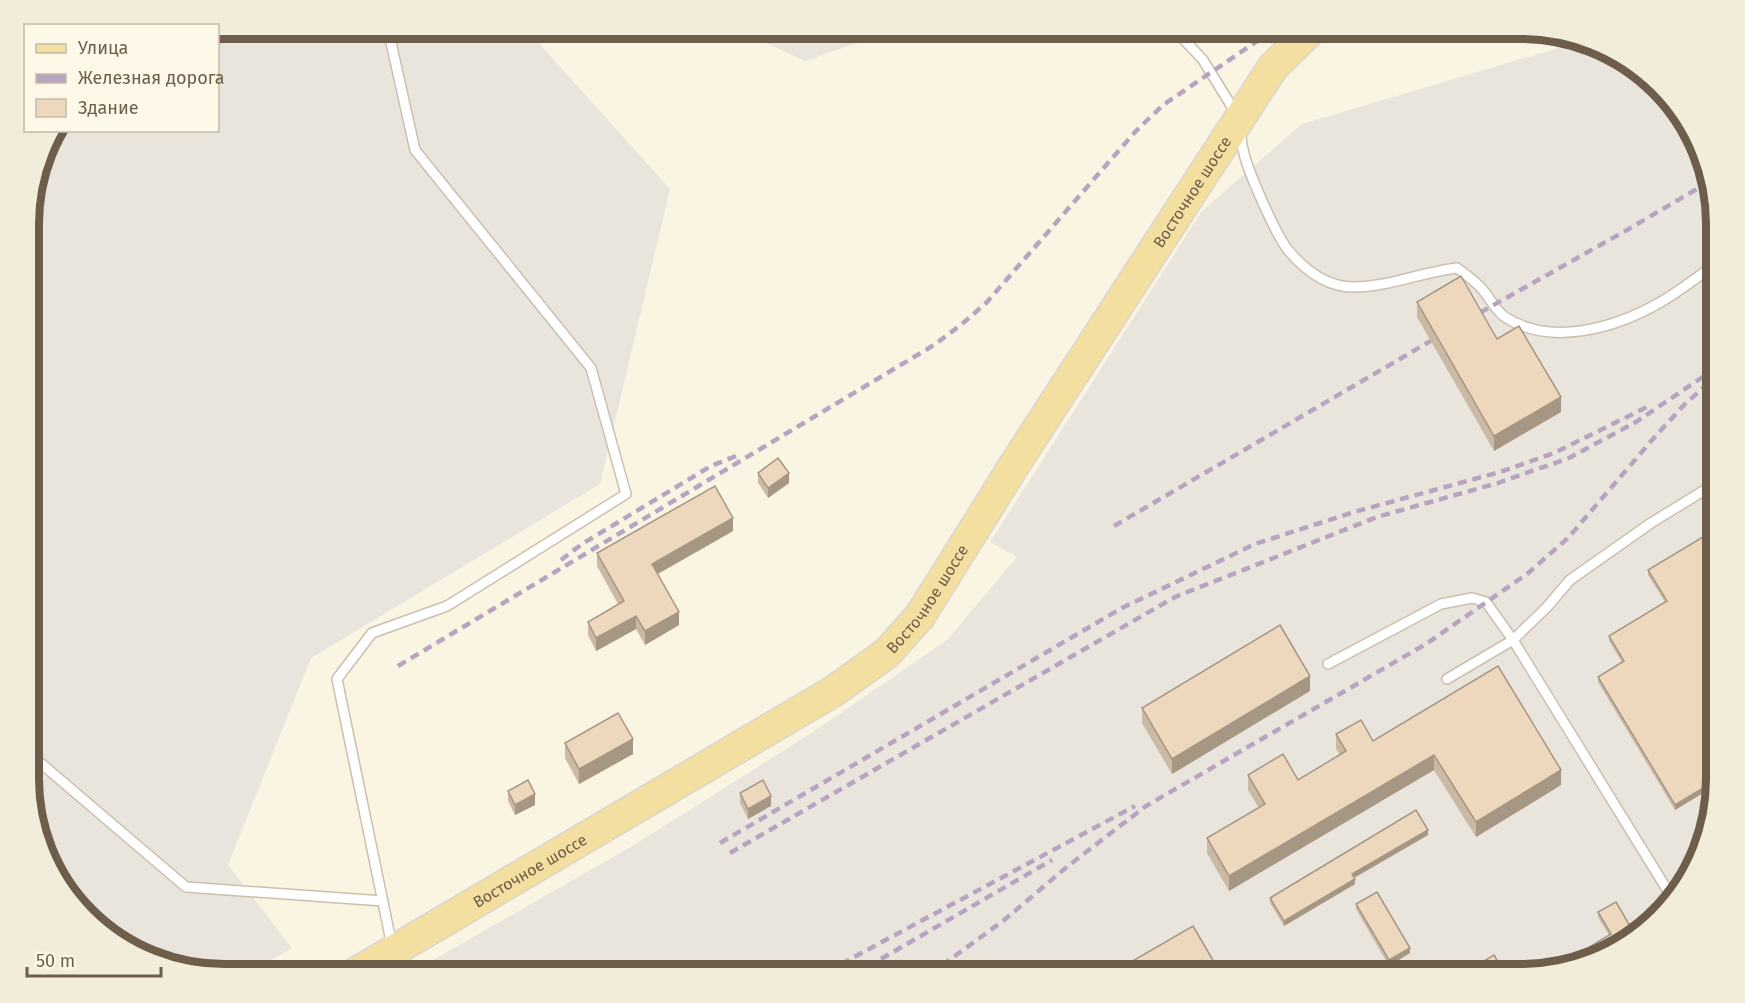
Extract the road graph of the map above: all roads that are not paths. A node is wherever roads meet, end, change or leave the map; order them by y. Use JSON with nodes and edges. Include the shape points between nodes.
{"nodes":[{"id":1,"x":390,"y":39,"type":"edge"},
{"id":2,"x":1184,"y":39,"type":"edge"},
{"id":3,"x":1301,"y":39,"type":"edge"},
{"id":4,"x":1240,"y":119,"type":"junction"},
{"id":5,"x":1706,"y":271,"type":"edge"},
{"id":6,"x":1706,"y":489,"type":"edge"},
{"id":7,"x":1513,"y":640,"type":"junction"},
{"id":8,"x":1328,"y":664,"type":"dead end"},
{"id":9,"x":1447,"y":679,"type":"dead end"},
{"id":10,"x":39,"y":762,"type":"edge"},
{"id":11,"x":1668,"y":892,"type":"edge"},
{"id":12,"x":383,"y":901,"type":"junction"},
{"id":13,"x":393,"y":952,"type":"junction"},
{"id":14,"x":372,"y":964,"type":"edge"}],
"edges":[{"from":1,"to":12,"type":"lane","via":[[415,150],[591,368],[626,494],[447,606],[372,633],[337,679]]},
{"from":2,"to":4,"type":"lane","via":[[1203,60]]},
{"from":3,"to":4,"type":"main road","name":"Восточное шоссе","via":[[1273,67]]},
{"from":4,"to":5,"type":"lane","via":[[1243,150],[1286,248],[1307,269],[1334,285],[1373,286],[1457,268],[1481,288],[1504,316],[1524,326],[1567,333],[1616,322],[1659,303]]},
{"from":4,"to":13,"type":"main road","name":"Восточное шоссе","via":[[920,616],[887,653],[834,691]]},
{"from":6,"to":7,"type":"lane","via":[[1570,579]]},
{"from":7,"to":8,"type":"lane","via":[[1486,602],[1472,597],[1441,604]]},
{"from":7,"to":9,"type":"lane"},
{"from":7,"to":11,"type":"lane"},
{"from":10,"to":12,"type":"lane","via":[[186,887]]},
{"from":12,"to":13,"type":"lane"},
{"from":13,"to":14,"type":"main road","name":"Восточное шоссе"}]}
